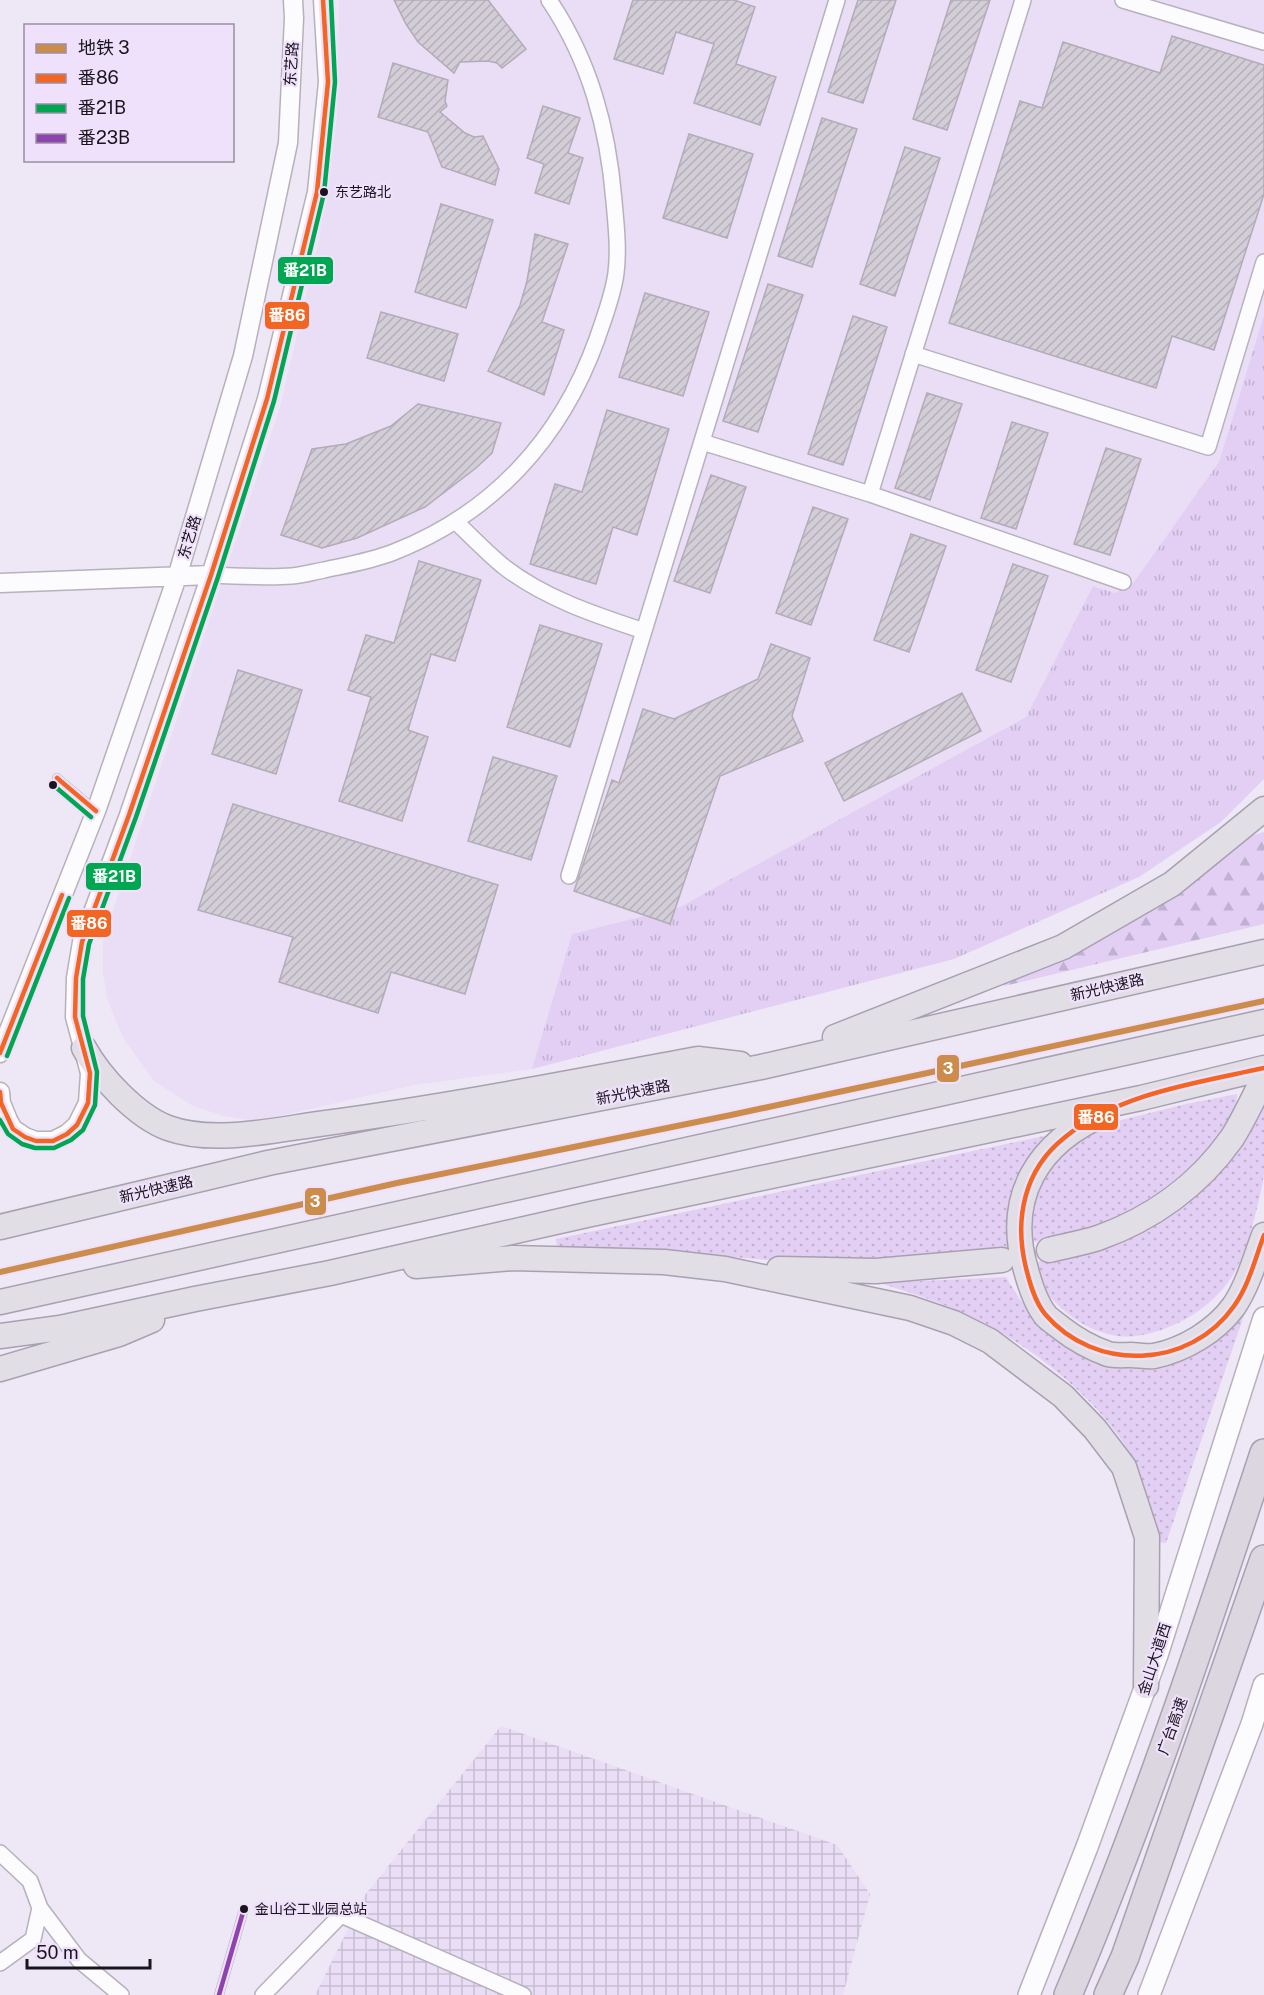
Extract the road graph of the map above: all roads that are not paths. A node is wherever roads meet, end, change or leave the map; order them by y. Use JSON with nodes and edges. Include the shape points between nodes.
{"nodes":[{"id":1,"x":292,"y":0,"type":"edge"},
{"id":2,"x":323,"y":0,"type":"edge"},
{"id":3,"x":549,"y":0,"type":"edge"},
{"id":4,"x":837,"y":0,"type":"edge"},
{"id":5,"x":1023,"y":0,"type":"edge"},
{"id":6,"x":1122,"y":0,"type":"edge"},
{"id":7,"x":1264,"y":42,"type":"edge"},
{"id":8,"x":1264,"y":262,"type":"edge"},
{"id":9,"x":913,"y":354,"type":"junction"},
{"id":10,"x":702,"y":441,"type":"junction"},
{"id":11,"x":870,"y":494,"type":"junction"},
{"id":12,"x":456,"y":522,"type":"junction"},
{"id":13,"x":211,"y":575,"type":"junction"},
{"id":14,"x":177,"y":577,"type":"junction"},
{"id":15,"x":1123,"y":582,"type":"dead end"},
{"id":16,"x":0,"y":584,"type":"edge"},
{"id":17,"x":644,"y":631,"type":"junction"},
{"id":18,"x":57,"y":778,"type":"dead end"},
{"id":19,"x":1264,"y":809,"type":"edge"},
{"id":20,"x":96,"y":811,"type":"junction"},
{"id":21,"x":1255,"y":824,"type":"edge"},
{"id":22,"x":569,"y":876,"type":"dead end"},
{"id":23,"x":1264,"y":952,"type":"edge"},
{"id":24,"x":1263,"y":1022,"type":"edge"},
{"id":25,"x":84,"y":1048,"type":"junction"},
{"id":26,"x":0,"y":1053,"type":"edge"},
{"id":27,"x":761,"y":1067,"type":"junction"},
{"id":28,"x":1257,"y":1073,"type":"edge"},
{"id":29,"x":0,"y":1092,"type":"edge"},
{"id":30,"x":1141,"y":1098,"type":"junction"},
{"id":31,"x":0,"y":1227,"type":"edge"},
{"id":32,"x":1264,"y":1235,"type":"edge"},
{"id":33,"x":1049,"y":1250,"type":"dead end"},
{"id":34,"x":1002,"y":1260,"type":"dead end"},
{"id":35,"x":725,"y":1269,"type":"junction"},
{"id":36,"x":330,"y":1273,"type":"junction"},
{"id":37,"x":204,"y":1297,"type":"junction"},
{"id":38,"x":0,"y":1302,"type":"edge"},
{"id":39,"x":1264,"y":1318,"type":"edge"},
{"id":40,"x":0,"y":1336,"type":"edge"},
{"id":41,"x":0,"y":1369,"type":"edge"},
{"id":42,"x":1264,"y":1453,"type":"edge"},
{"id":43,"x":1264,"y":1558,"type":"edge"},
{"id":44,"x":1264,"y":1685,"type":"edge"},
{"id":45,"x":1146,"y":1686,"type":"junction"},
{"id":46,"x":0,"y":1853,"type":"edge"},
{"id":47,"x":40,"y":1908,"type":"junction"},
{"id":48,"x":244,"y":1909,"type":"dead end"},
{"id":49,"x":0,"y":1963,"type":"edge"},
{"id":50,"x":121,"y":1995,"type":"edge"},
{"id":51,"x":219,"y":1995,"type":"edge"},
{"id":52,"x":263,"y":1995,"type":"edge"},
{"id":53,"x":523,"y":1995,"type":"edge"},
{"id":54,"x":1029,"y":1995,"type":"edge"},
{"id":55,"x":1068,"y":1995,"type":"edge"},
{"id":56,"x":1108,"y":1995,"type":"edge"},
{"id":57,"x":1149,"y":1995,"type":"edge"}],
"edges":[{"from":1,"to":14,"type":"street","name":"东艺路","via":[[288,143],[243,356]]},
{"from":2,"to":13,"type":"street","via":[[328,82],[317,192],[267,399]]},
{"from":3,"to":12,"type":"street","via":[[581,57],[606,133],[617,230],[616,274],[576,391],[555,424],[504,483]]},
{"from":4,"to":10,"type":"street"},
{"from":5,"to":9,"type":"street"},
{"from":6,"to":7,"type":"street"},
{"from":8,"to":9,"type":"street","via":[[1208,447]]},
{"from":9,"to":11,"type":"street"},
{"from":10,"to":11,"type":"street"},
{"from":10,"to":17,"type":"street"},
{"from":11,"to":15,"type":"street"},
{"from":12,"to":13,"type":"street","via":[[393,553],[362,563],[295,576]]},
{"from":12,"to":17,"type":"street","via":[[503,566],[531,584],[585,612]]},
{"from":13,"to":14,"type":"street"},
{"from":13,"to":25,"type":"street","via":[[82,942],[75,1017]]},
{"from":14,"to":16,"type":"street"},
{"from":14,"to":20,"type":"street","name":"东艺路"},
{"from":17,"to":22,"type":"street"},
{"from":18,"to":20,"type":"lane"},
{"from":19,"to":21,"type":"highway"},
{"from":20,"to":26,"type":"street","name":"东艺路"},
{"from":21,"to":27,"type":"highway","via":[[1172,884],[1063,947]]},
{"from":23,"to":27,"type":"highway","name":"新光快速路"},
{"from":24,"to":38,"type":"highway"},
{"from":25,"to":27,"type":"highway","via":[[93,1065],[129,1104],[167,1127],[201,1136],[408,1112],[698,1059]]},
{"from":25,"to":29,"type":"street","via":[[90,1090],[82,1117],[67,1134],[45,1142],[25,1137],[8,1120]]},
{"from":27,"to":31,"type":"highway","name":"新光快速路","via":[[268,1163]]},
{"from":28,"to":30,"type":"highway"},
{"from":28,"to":33,"type":"highway","via":[[1231,1138],[1197,1179],[1166,1205],[1134,1223],[1097,1238]]},
{"from":30,"to":32,"type":"highway","via":[[1087,1122],[1063,1138],[1030,1177],[1022,1199],[1022,1258],[1046,1316],[1074,1339],[1110,1354],[1153,1356],[1183,1347],[1215,1327],[1233,1307]]},
{"from":30,"to":36,"type":"highway"},
{"from":34,"to":35,"type":"highway","via":[[876,1270]]},
{"from":35,"to":36,"type":"highway","via":[[664,1262],[513,1258]]},
{"from":35,"to":45,"type":"highway","via":[[910,1308],[954,1323],[990,1341],[1063,1396],[1124,1467],[1147,1537]]},
{"from":36,"to":37,"type":"highway"},
{"from":37,"to":40,"type":"highway","via":[[60,1328]]},
{"from":37,"to":41,"type":"highway","via":[[119,1334]]},
{"from":39,"to":45,"type":"main road","name":"金山大道西"},
{"from":42,"to":55,"type":"highway","name":"广台高速","via":[[1146,1797]]},
{"from":43,"to":56,"type":"highway","via":[[1125,1957]]},
{"from":44,"to":57,"type":"main road"},
{"from":45,"to":54,"type":"main road","name":"金山大道西"},
{"from":46,"to":47,"type":"street","via":[[30,1881]]},
{"from":47,"to":49,"type":"street","via":[[33,1939]]},
{"from":47,"to":50,"type":"street","via":[[79,1960]]},
{"from":48,"to":51,"type":"lane"},
{"from":52,"to":53,"type":"street","via":[[341,1916]]}]}
